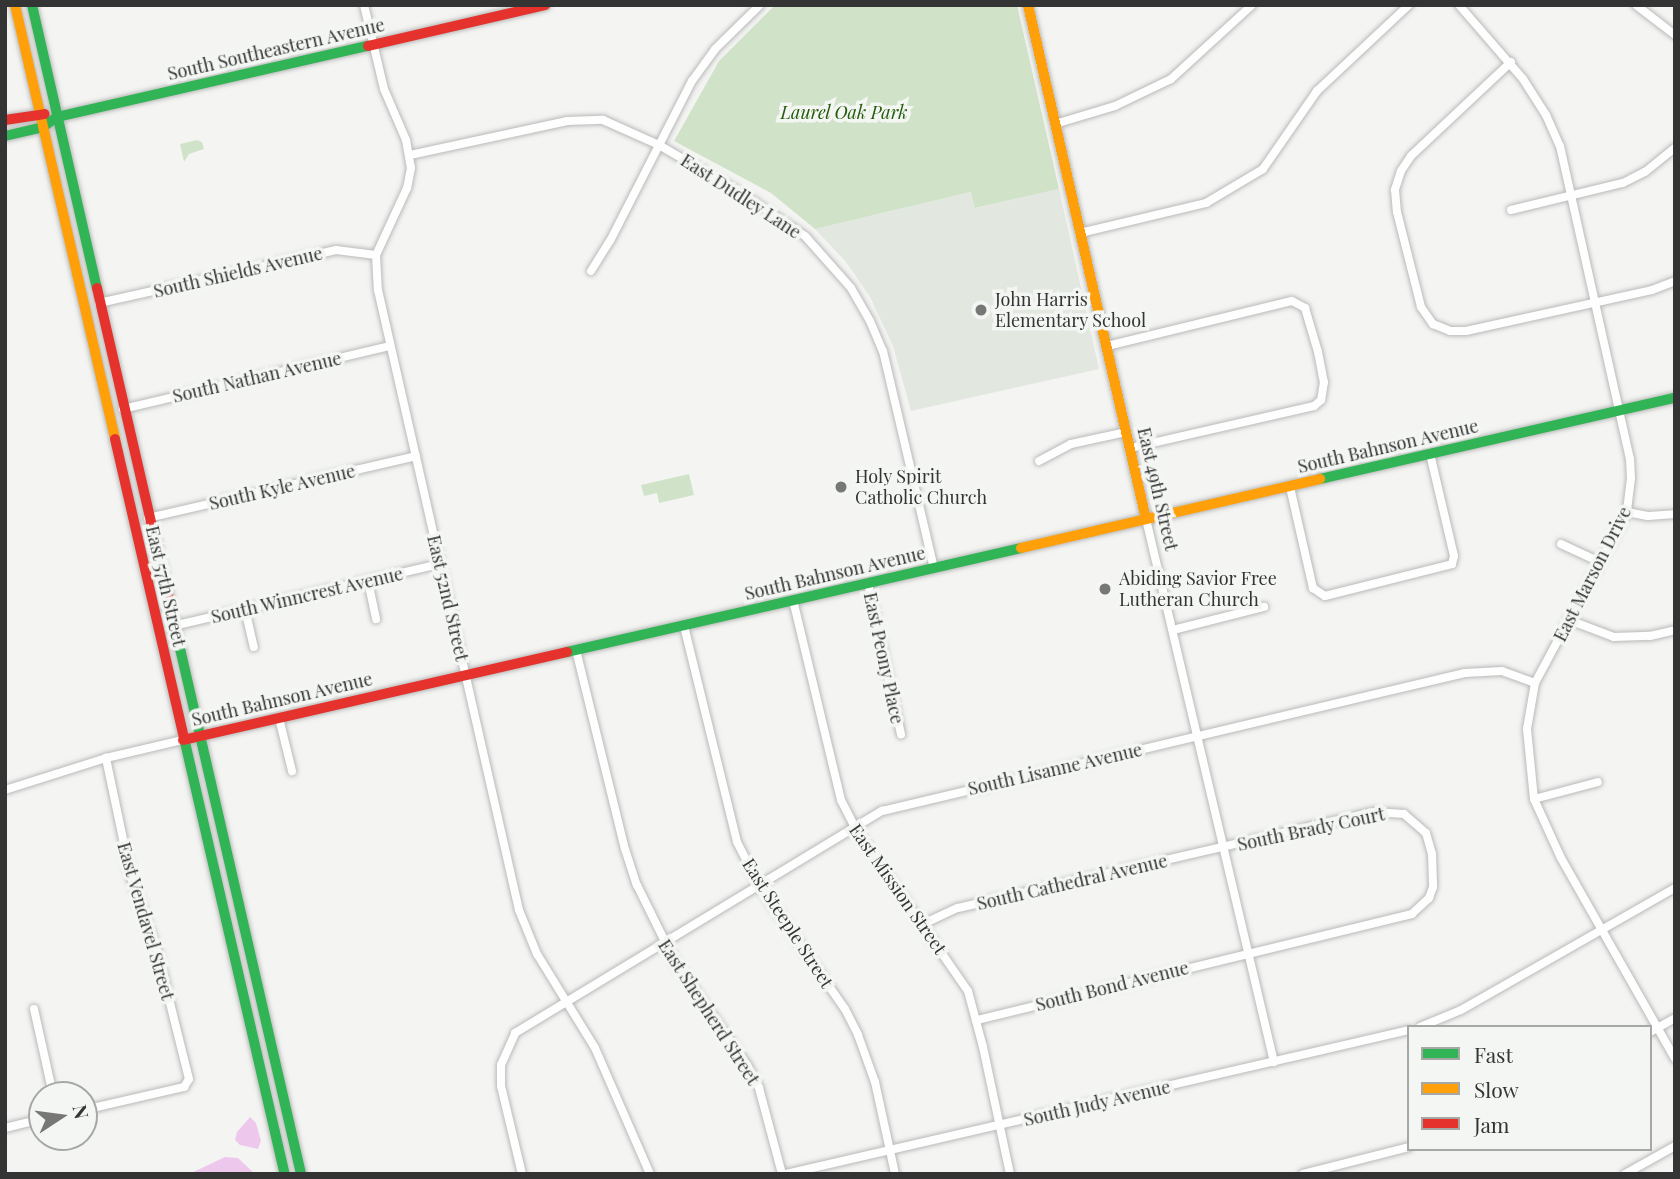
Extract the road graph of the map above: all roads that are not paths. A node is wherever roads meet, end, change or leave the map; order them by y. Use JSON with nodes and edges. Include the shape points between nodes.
{"nodes":[{"id":1,"x":15,"y":5,"type":"edge"},
{"id":2,"x":32,"y":5,"type":"edge"},
{"id":3,"x":364,"y":5,"type":"edge"},
{"id":4,"x":544,"y":5,"type":"edge"},
{"id":5,"x":760,"y":5,"type":"edge"},
{"id":6,"x":1028,"y":5,"type":"edge"},
{"id":7,"x":1252,"y":5,"type":"edge"},
{"id":8,"x":1409,"y":5,"type":"edge"},
{"id":9,"x":1459,"y":5,"type":"edge"},
{"id":10,"x":1636,"y":5,"type":"edge"},
{"id":11,"x":1675,"y":35,"type":"edge"},
{"id":12,"x":373,"y":44,"type":"junction"},
{"id":13,"x":1511,"y":62,"type":"junction"},
{"id":14,"x":40,"y":113,"type":"junction"},
{"id":15,"x":57,"y":117,"type":"junction"},
{"id":16,"x":5,"y":120,"type":"edge"},
{"id":17,"x":1055,"y":124,"type":"junction"},
{"id":18,"x":43,"y":127,"type":"junction"},
{"id":19,"x":5,"y":136,"type":"edge"},
{"id":20,"x":659,"y":145,"type":"junction"},
{"id":21,"x":1675,"y":148,"type":"edge"},
{"id":22,"x":410,"y":155,"type":"junction"},
{"id":23,"x":1571,"y":195,"type":"junction"},
{"id":24,"x":1511,"y":210,"type":"dead end"},
{"id":25,"x":1080,"y":233,"type":"junction"},
{"id":26,"x":376,"y":255,"type":"junction"},
{"id":27,"x":591,"y":271,"type":"dead end"},
{"id":28,"x":1675,"y":281,"type":"edge"},
{"id":29,"x":1597,"y":301,"type":"junction"},
{"id":30,"x":99,"y":303,"type":"junction"},
{"id":31,"x":390,"y":346,"type":"junction"},
{"id":32,"x":1107,"y":346,"type":"junction"},
{"id":33,"x":1675,"y":398,"type":"edge"},
{"id":34,"x":123,"y":409,"type":"junction"},
{"id":35,"x":1621,"y":410,"type":"junction"},
{"id":36,"x":1126,"y":432,"type":"junction"},
{"id":37,"x":1130,"y":448,"type":"junction"},
{"id":38,"x":1430,"y":454,"type":"junction"},
{"id":39,"x":416,"y":456,"type":"junction"},
{"id":40,"x":1039,"y":461,"type":"dead end"},
{"id":41,"x":1290,"y":486,"type":"junction"},
{"id":42,"x":1627,"y":512,"type":"junction"},
{"id":43,"x":1675,"y":514,"type":"edge"},
{"id":44,"x":148,"y":518,"type":"junction"},
{"id":45,"x":1146,"y":519,"type":"junction"},
{"id":46,"x":1561,"y":544,"type":"dead end"},
{"id":47,"x":1600,"y":562,"type":"junction"},
{"id":48,"x":440,"y":564,"type":"junction"},
{"id":49,"x":934,"y":568,"type":"junction"},
{"id":50,"x":368,"y":581,"type":"junction"},
{"id":51,"x":867,"y":583,"type":"junction"},
{"id":52,"x":793,"y":600,"type":"junction"},
{"id":53,"x":1264,"y":607,"type":"dead end"},
{"id":54,"x":245,"y":609,"type":"junction"},
{"id":55,"x":376,"y":619,"type":"dead end"},
{"id":56,"x":1569,"y":620,"type":"junction"},
{"id":57,"x":173,"y":626,"type":"junction"},
{"id":58,"x":684,"y":626,"type":"junction"},
{"id":59,"x":1173,"y":630,"type":"junction"},
{"id":60,"x":1675,"y":630,"type":"edge"},
{"id":61,"x":254,"y":647,"type":"dead end"},
{"id":62,"x":576,"y":650,"type":"junction"},
{"id":63,"x":467,"y":676,"type":"junction"},
{"id":64,"x":1535,"y":683,"type":"junction"},
{"id":65,"x":279,"y":718,"type":"junction"},
{"id":66,"x":901,"y":733,"type":"dead end"},
{"id":67,"x":1196,"y":736,"type":"junction"},
{"id":68,"x":198,"y":737,"type":"junction"},
{"id":69,"x":183,"y":740,"type":"junction"},
{"id":70,"x":106,"y":758,"type":"junction"},
{"id":71,"x":292,"y":771,"type":"dead end"},
{"id":72,"x":1598,"y":782,"type":"dead end"},
{"id":73,"x":5,"y":790,"type":"edge"},
{"id":74,"x":1534,"y":799,"type":"junction"},
{"id":75,"x":855,"y":828,"type":"junction"},
{"id":76,"x":1224,"y":848,"type":"junction"},
{"id":77,"x":759,"y":885,"type":"junction"},
{"id":78,"x":1675,"y":888,"type":"edge"},
{"id":79,"x":923,"y":924,"type":"junction"},
{"id":80,"x":1603,"y":930,"type":"junction"},
{"id":81,"x":664,"y":942,"type":"junction"},
{"id":82,"x":1248,"y":953,"type":"junction"},
{"id":83,"x":566,"y":1001,"type":"junction"},
{"id":84,"x":34,"y":1009,"type":"dead end"},
{"id":85,"x":1675,"y":1018,"type":"edge"},
{"id":86,"x":976,"y":1020,"type":"junction"},
{"id":87,"x":1425,"y":1025,"type":"edge"},
{"id":88,"x":1651,"y":1025,"type":"edge"},
{"id":89,"x":1407,"y":1030,"type":"edge"},
{"id":90,"x":1654,"y":1030,"type":"edge"},
{"id":91,"x":1675,"y":1059,"type":"edge"},
{"id":92,"x":1273,"y":1062,"type":"junction"},
{"id":93,"x":50,"y":1081,"type":"edge"},
{"id":94,"x":98,"y":1106,"type":"edge"},
{"id":95,"x":28,"y":1122,"type":"edge"},
{"id":96,"x":1001,"y":1125,"type":"junction"},
{"id":97,"x":5,"y":1128,"type":"edge"},
{"id":98,"x":1675,"y":1146,"type":"edge"},
{"id":99,"x":1407,"y":1147,"type":"edge"},
{"id":100,"x":890,"y":1150,"type":"junction"},
{"id":101,"x":285,"y":1174,"type":"edge"},
{"id":102,"x":301,"y":1174,"type":"edge"},
{"id":103,"x":522,"y":1174,"type":"edge"},
{"id":104,"x":650,"y":1174,"type":"edge"},
{"id":105,"x":784,"y":1174,"type":"edge"},
{"id":106,"x":895,"y":1174,"type":"edge"},
{"id":107,"x":1010,"y":1174,"type":"edge"},
{"id":108,"x":1303,"y":1174,"type":"edge"},
{"id":109,"x":1625,"y":1174,"type":"edge"}],
"edges":[{"from":1,"to":14,"type":"main road","name":"East 57th Street"},
{"from":2,"to":15,"type":"main road","name":"East 57th Street"},
{"from":3,"to":12,"type":"street","name":"East 52nd Street"},
{"from":4,"to":12,"type":"main road","name":"South Southeastern Avenue"},
{"from":5,"to":20,"type":"street","via":[[715,49],[692,81]]},
{"from":6,"to":17,"type":"main road","name":"East 49th Street"},
{"from":7,"to":17,"type":"street","via":[[1171,79],[1115,106]]},
{"from":8,"to":25,"type":"street","via":[[1317,91],[1263,169],[1206,203]]},
{"from":9,"to":13,"type":"street","name":"East Marson Drive"},
{"from":10,"to":11,"type":"street"},
{"from":12,"to":15,"type":"main road","name":"South Southeastern Avenue"},
{"from":12,"to":22,"type":"street","name":"East 52nd Street","via":[[390,109]]},
{"from":13,"to":23,"type":"street","name":"East Marson Drive","via":[[1546,115]]},
{"from":13,"to":29,"type":"street","via":[[1411,156],[1401,171],[1395,190],[1397,212],[1420,307],[1433,324],[1466,331]]},
{"from":14,"to":15,"type":"main road","name":"South Southeastern Avenue"},
{"from":14,"to":16,"type":"main road","name":"South Southeastern Avenue"},
{"from":14,"to":18,"type":"main road","name":"East 57th Street"},
{"from":15,"to":18,"type":"main road","name":"South Southeastern Avenue"},
{"from":15,"to":30,"type":"main road","name":"East 57th Street"},
{"from":17,"to":25,"type":"main road","name":"East 49th Street"},
{"from":18,"to":19,"type":"main road","name":"South Southeastern Avenue"},
{"from":18,"to":69,"type":"main road","name":"East 57th Street"},
{"from":20,"to":22,"type":"street","name":"East Dudley Lane","via":[[611,122],[577,120]]},
{"from":20,"to":27,"type":"street"},
{"from":20,"to":49,"type":"street","name":"East Dudley Lane","via":[[785,220],[826,256],[851,288],[883,351]]},
{"from":21,"to":23,"type":"street","via":[[1623,183]]},
{"from":22,"to":26,"type":"street","name":"East 52nd Street","via":[[407,188]]},
{"from":23,"to":24,"type":"street"},
{"from":23,"to":29,"type":"street","name":"East Marson Drive"},
{"from":25,"to":32,"type":"main road","name":"East 49th Street"},
{"from":26,"to":30,"type":"street","name":"South Shields Avenue","via":[[336,250]]},
{"from":26,"to":31,"type":"street","name":"East 52nd Street"},
{"from":28,"to":29,"type":"street"},
{"from":29,"to":35,"type":"street","name":"East Marson Drive"},
{"from":30,"to":34,"type":"main road","name":"East 57th Street"},
{"from":31,"to":34,"type":"street","name":"South Nathan Avenue"},
{"from":31,"to":39,"type":"street","name":"East 52nd Street"},
{"from":32,"to":36,"type":"main road","name":"East 49th Street"},
{"from":32,"to":37,"type":"street","via":[[1292,301],[1305,308],[1318,352],[1324,391],[1314,406]]},
{"from":33,"to":35,"type":"main road","name":"South Bahnson Avenue"},
{"from":34,"to":44,"type":"main road","name":"East 57th Street"},
{"from":35,"to":38,"type":"main road","name":"South Bahnson Avenue"},
{"from":35,"to":42,"type":"street","name":"East Marson Drive","via":[[1631,478]]},
{"from":36,"to":37,"type":"main road","name":"East 49th Street"},
{"from":36,"to":40,"type":"street","via":[[1071,444]]},
{"from":37,"to":45,"type":"main road","name":"East 49th Street"},
{"from":38,"to":41,"type":"main road","name":"South Bahnson Avenue"},
{"from":38,"to":41,"type":"street","via":[[1454,556],[1452,564],[1325,596],[1312,589]]},
{"from":39,"to":44,"type":"street","name":"South Kyle Avenue"},
{"from":39,"to":48,"type":"street","name":"East 52nd Street"},
{"from":41,"to":45,"type":"main road","name":"South Bahnson Avenue"},
{"from":42,"to":43,"type":"street"},
{"from":42,"to":47,"type":"street","name":"East Marson Drive"},
{"from":44,"to":57,"type":"main road","name":"East 57th Street"},
{"from":45,"to":49,"type":"main road","name":"South Bahnson Avenue"},
{"from":45,"to":59,"type":"street","name":"East 49th Street"},
{"from":46,"to":47,"type":"street"},
{"from":47,"to":56,"type":"street","name":"East Marson Drive"},
{"from":48,"to":50,"type":"street","name":"South Winncrest Avenue"},
{"from":48,"to":63,"type":"street","name":"East 52nd Street"},
{"from":49,"to":51,"type":"main road","name":"South Bahnson Avenue"},
{"from":50,"to":54,"type":"street","name":"South Winncrest Avenue"},
{"from":50,"to":55,"type":"street"},
{"from":51,"to":52,"type":"main road","name":"South Bahnson Avenue"},
{"from":51,"to":66,"type":"street","name":"East Peony Place"},
{"from":52,"to":58,"type":"main road","name":"South Bahnson Avenue"},
{"from":52,"to":75,"type":"street","name":"East Mission Street","via":[[835,783]]},
{"from":53,"to":59,"type":"street"},
{"from":54,"to":57,"type":"street","name":"South Winncrest Avenue"},
{"from":54,"to":61,"type":"street"},
{"from":56,"to":60,"type":"street","via":[[1614,637]]},
{"from":56,"to":64,"type":"street","name":"East Marson Drive"},
{"from":57,"to":68,"type":"main road","name":"East 57th Street"},
{"from":58,"to":62,"type":"main road","name":"South Bahnson Avenue"},
{"from":58,"to":77,"type":"street","name":"East Steeple Street","via":[[733,827]]},
{"from":59,"to":67,"type":"street","name":"East 49th Street"},
{"from":62,"to":63,"type":"main road","name":"South Bahnson Avenue"},
{"from":62,"to":81,"type":"street","name":"East Shepherd Street","via":[[625,849]]},
{"from":63,"to":65,"type":"main road","name":"South Bahnson Avenue"},
{"from":63,"to":83,"type":"street","name":"East 52nd Street","via":[[519,910],[537,954]]},
{"from":64,"to":67,"type":"street","name":"South Lisanne Avenue","via":[[1485,670]]},
{"from":64,"to":74,"type":"street","name":"East Marson Drive","via":[[1527,729]]},
{"from":65,"to":68,"type":"main road","name":"South Bahnson Avenue"},
{"from":65,"to":71,"type":"street"},
{"from":67,"to":75,"type":"street","name":"South Lisanne Avenue","via":[[894,807]]},
{"from":67,"to":76,"type":"street","name":"East 49th Street"},
{"from":68,"to":69,"type":"main road","name":"South Bahnson Avenue"},
{"from":68,"to":102,"type":"main road","name":"East 57th Street"},
{"from":69,"to":70,"type":"street","name":"South Bahnson Avenue"},
{"from":69,"to":101,"type":"main road","name":"East 57th Street"},
{"from":70,"to":73,"type":"street","name":"South Bahnson Avenue"},
{"from":70,"to":94,"type":"street","name":"East Vendavel Street","via":[[131,877],[157,951],[188,1084]]},
{"from":72,"to":74,"type":"street"},
{"from":74,"to":80,"type":"street","name":"East Marson Drive","via":[[1561,858]]},
{"from":75,"to":77,"type":"street","name":"South Lisanne Avenue"},
{"from":75,"to":79,"type":"street","name":"East Mission Street"},
{"from":76,"to":79,"type":"street","name":"South Cathedral Avenue","via":[[958,908]]},
{"from":76,"to":82,"type":"street","name":"East 49th Street"},
{"from":76,"to":82,"type":"street","name":"South Brady Court","via":[[1391,811],[1419,825],[1432,854],[1433,887],[1429,898],[1412,914]]},
{"from":77,"to":81,"type":"street","name":"South Lisanne Avenue"},
{"from":77,"to":100,"type":"street","name":"East Steeple Street","via":[[858,1035],[875,1082]]},
{"from":78,"to":80,"type":"street"},
{"from":79,"to":86,"type":"street","name":"East Mission Street","via":[[968,991]]},
{"from":80,"to":87,"type":"street","via":[[1461,1010]]},
{"from":80,"to":88,"type":"street","name":"East Marson Drive"},
{"from":81,"to":83,"type":"street","name":"South Lisanne Avenue"},
{"from":81,"to":105,"type":"street","name":"East Shepherd Street","via":[[753,1076]]},
{"from":82,"to":86,"type":"street","name":"South Bond Avenue"},
{"from":82,"to":92,"type":"street","name":"East 49th Street"},
{"from":83,"to":103,"type":"street","name":"South Lisanne Avenue","via":[[515,1033],[501,1065],[501,1086]]},
{"from":83,"to":104,"type":"street","name":"East 52nd Street","via":[[595,1048]]},
{"from":84,"to":93,"type":"street"},
{"from":85,"to":90,"type":"street"},
{"from":86,"to":96,"type":"street","name":"East Mission Street"},
{"from":89,"to":92,"type":"street","name":"South Judy Avenue"},
{"from":90,"to":91,"type":"street","name":"East Marson Drive"},
{"from":92,"to":96,"type":"street","name":"South Judy Avenue"},
{"from":95,"to":97,"type":"street"},
{"from":96,"to":100,"type":"street","name":"South Judy Avenue"},
{"from":96,"to":107,"type":"street","name":"East Mission Street"},
{"from":98,"to":109,"type":"street"},
{"from":99,"to":108,"type":"street"},
{"from":100,"to":105,"type":"street","name":"South Judy Avenue"},
{"from":100,"to":106,"type":"street","name":"East Steeple Street"}]}
